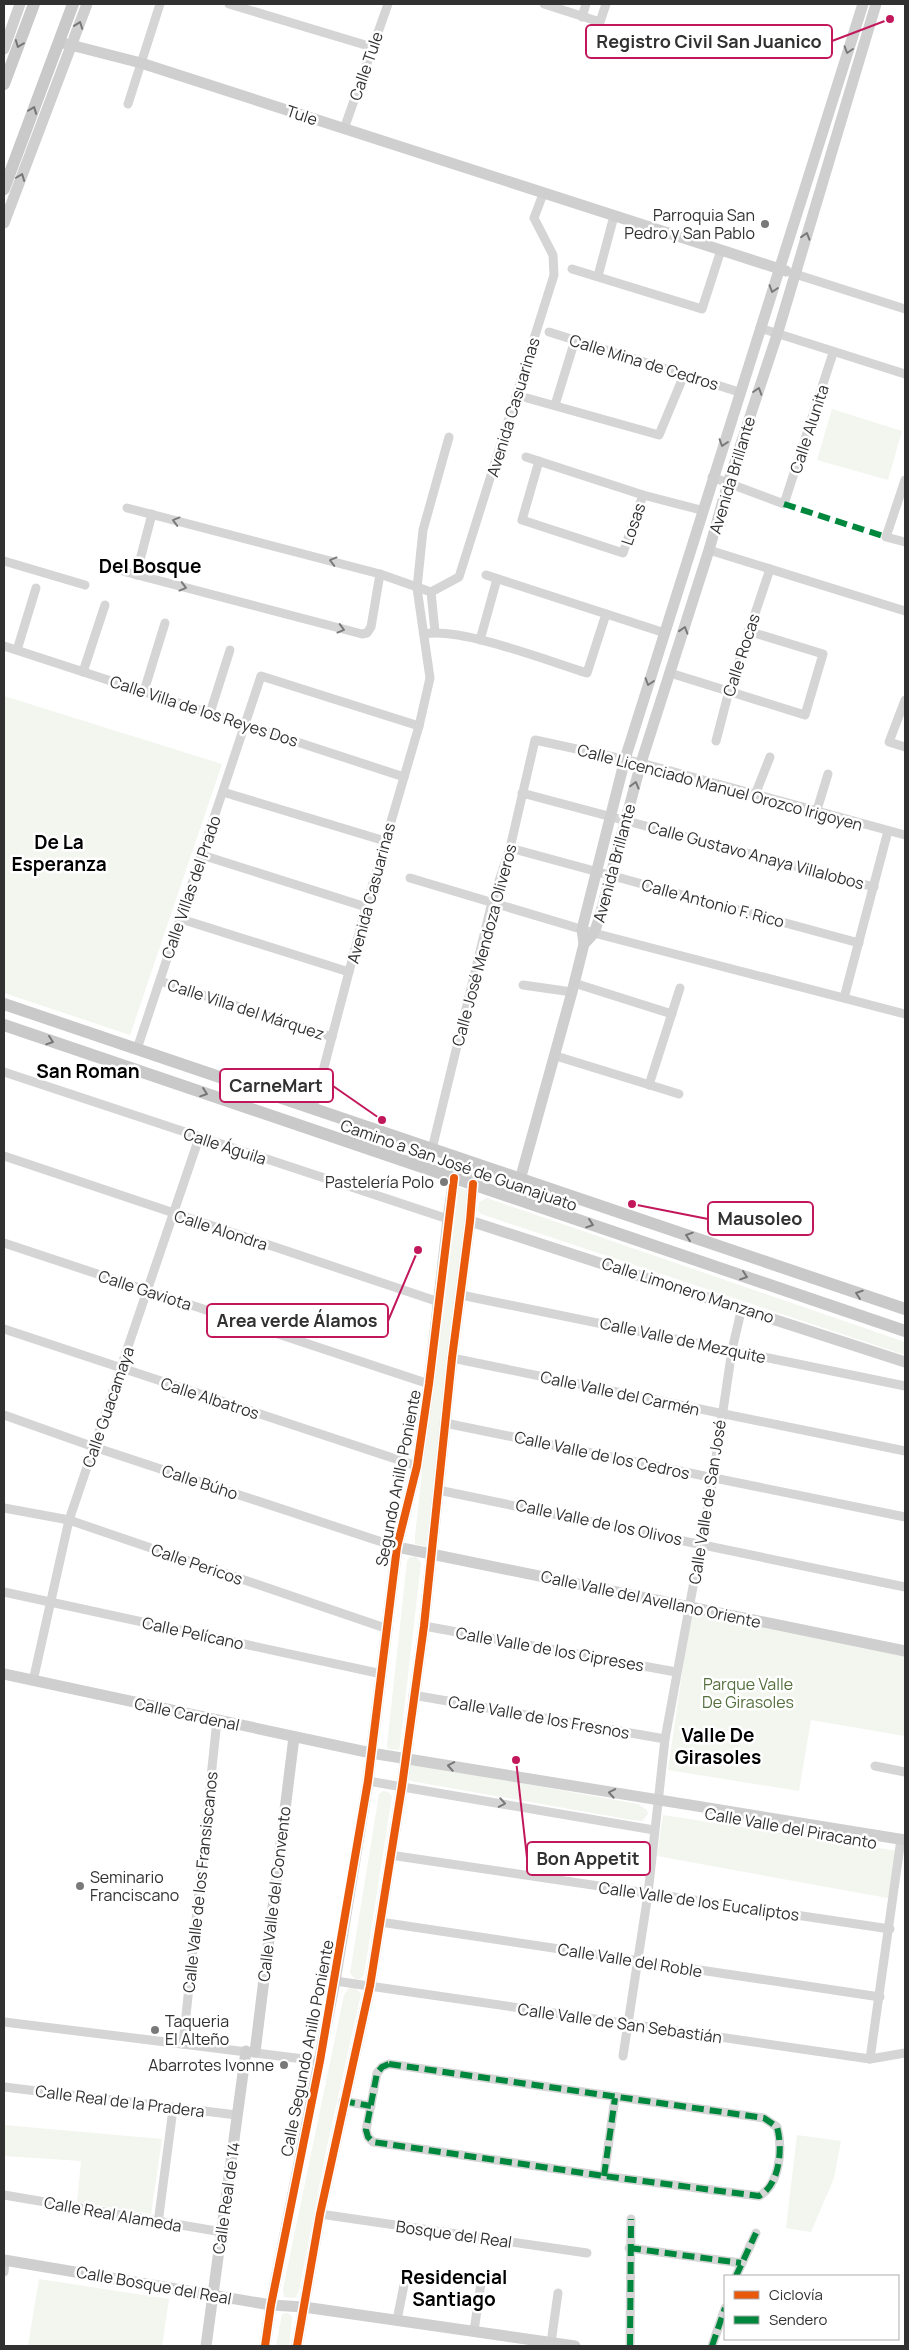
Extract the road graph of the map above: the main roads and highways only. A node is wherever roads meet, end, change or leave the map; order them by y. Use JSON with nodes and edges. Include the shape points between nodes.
{"nodes":[{"id":1,"x":20,"y":4,"type":"edge"},
{"id":2,"x":34,"y":4,"type":"edge"},
{"id":3,"x":73,"y":4,"type":"edge"},
{"id":4,"x":86,"y":4,"type":"edge"},
{"id":5,"x":863,"y":4,"type":"edge"},
{"id":6,"x":876,"y":4,"type":"edge"},
{"id":7,"x":65,"y":43,"type":"junction"},
{"id":8,"x":4,"y":49,"type":"edge"},
{"id":9,"x":4,"y":84,"type":"edge"},
{"id":10,"x":4,"y":189,"type":"edge"},
{"id":11,"x":4,"y":223,"type":"edge"},
{"id":12,"x":779,"y":269,"type":"junction"},
{"id":13,"x":795,"y":274,"type":"junction"},
{"id":14,"x":584,"y":944,"type":"junction"},
{"id":15,"x":4,"y":1004,"type":"edge"},
{"id":16,"x":4,"y":1025,"type":"edge"},
{"id":17,"x":461,"y":1159,"type":"junction"},
{"id":18,"x":478,"y":1164,"type":"junction"},
{"id":19,"x":454,"y":1178,"type":"junction"},
{"id":20,"x":520,"y":1178,"type":"junction"},
{"id":21,"x":473,"y":1184,"type":"junction"},
{"id":22,"x":514,"y":1198,"type":"junction"},
{"id":23,"x":470,"y":1221,"type":"junction"},
{"id":24,"x":905,"y":1309,"type":"edge"},
{"id":25,"x":905,"y":1331,"type":"edge"},
{"id":26,"x":905,"y":1362,"type":"edge"},
{"id":27,"x":397,"y":1547,"type":"junction"},
{"id":28,"x":430,"y":1554,"type":"junction"},
{"id":29,"x":905,"y":1651,"type":"edge"},
{"id":30,"x":4,"y":1674,"type":"edge"},
{"id":31,"x":294,"y":1736,"type":"junction"},
{"id":32,"x":371,"y":1753,"type":"junction"},
{"id":33,"x":405,"y":1758,"type":"junction"},
{"id":34,"x":902,"y":1843,"type":"edge"},
{"id":35,"x":250,"y":2051,"type":"joint"},
{"id":36,"x":4,"y":2264,"type":"edge"},
{"id":37,"x":213,"y":2295,"type":"junction"},
{"id":38,"x":271,"y":2305,"type":"junction"},
{"id":39,"x":304,"y":2307,"type":"junction"},
{"id":40,"x":206,"y":2346,"type":"edge"},
{"id":41,"x":265,"y":2346,"type":"edge"},
{"id":42,"x":297,"y":2346,"type":"edge"},
{"id":43,"x":575,"y":2346,"type":"edge"}],
"edges":[{"from":1,"to":8,"type":"main road"},
{"from":2,"to":9,"type":"main road","one_way":true},
{"from":3,"to":7,"type":"main road"},
{"from":7,"to":4,"type":"main road","one_way":true},
{"from":5,"to":12,"type":"main road","name":"Avenida Brillante","one_way":true},
{"from":13,"to":6,"type":"main road","name":"Avenida Brillante","one_way":true},
{"from":10,"to":7,"type":"main road","one_way":true},
{"from":11,"to":7,"type":"main road","one_way":true},
{"from":7,"to":12,"type":"main road","name":"Tule","via":[[141,63]]},
{"from":12,"to":13,"type":"main road","name":"Tule"},
{"from":12,"to":14,"type":"main road","name":"Avenida Brillante","one_way":true,"via":[[625,759],[582,929]]},
{"from":14,"to":13,"type":"main road","name":"Avenida Brillante","one_way":true,"via":[[594,933],[642,763]]},
{"from":14,"to":20,"type":"main road","name":"Avenida Brillante","via":[[556,1056]]},
{"from":15,"to":17,"type":"main road","name":"Camino a San José de Guanajuato"},
{"from":16,"to":19,"type":"main road","name":"Camino a San José de Guanajuato","one_way":true},
{"from":17,"to":18,"type":"main road","name":"Camino a San José de Guanajuato"},
{"from":17,"to":19,"type":"main road","name":"Segundo Anillo Poniente"},
{"from":18,"to":20,"type":"main road","name":"Camino a San José de Guanajuato"},
{"from":18,"to":21,"type":"main road","name":"Segundo Anillo Poniente"},
{"from":19,"to":21,"type":"main road","name":"Camino a San José de Guanajuato"},
{"from":19,"to":27,"type":"main road","name":"Segundo Anillo Poniente","via":[[417,1466]]},
{"from":20,"to":22,"type":"main road","name":"Avenida Brillante"},
{"from":24,"to":20,"type":"main road","name":"Camino a San José de Guanajuato","one_way":true},
{"from":21,"to":22,"type":"main road","name":"Camino a San José de Guanajuato"},
{"from":21,"to":23,"type":"main road","name":"Segundo Anillo Poniente"},
{"from":22,"to":25,"type":"main road","name":"Camino a San José de Guanajuato","one_way":true},
{"from":23,"to":26,"type":"main road","name":"Calle Limonero Manzano"},
{"from":23,"to":28,"type":"main road","name":"Segundo Anillo Poniente"},
{"from":27,"to":28,"type":"main road","name":"Calle Valle del Avellano Oriente"},
{"from":27,"to":32,"type":"main road","name":"Segundo Anillo Poniente"},
{"from":28,"to":29,"type":"main road","name":"Calle Valle del Avellano Oriente"},
{"from":28,"to":33,"type":"main road","name":"Segundo Anillo Poniente","via":[[424,1626]]},
{"from":30,"to":31,"type":"main road","name":"Calle Cardenal"},
{"from":31,"to":32,"type":"main road","name":"Calle Cardenal"},
{"from":31,"to":35,"type":"main road","name":"Calle Valle del Convento"},
{"from":32,"to":33,"type":"main road","name":"Calle Valle del Piracanto"},
{"from":32,"to":38,"type":"main road","name":"Calle Segundo Anillo Poniente","via":[[335,1981]]},
{"from":34,"to":33,"type":"main road","name":"Calle Valle del Piracanto","one_way":true,"via":[[692,1804],[679,1805]]},
{"from":33,"to":39,"type":"main road","via":[[370,1986],[320,2214]]},
{"from":35,"to":37,"type":"main road","name":"Calle Real de 14","via":[[237,2115]]},
{"from":36,"to":37,"type":"main road","name":"Calle Bosque del Real"},
{"from":37,"to":38,"type":"main road","name":"Calle Bosque del Real"},
{"from":37,"to":40,"type":"main road","name":"Calle Real de 14"},
{"from":38,"to":39,"type":"main road","name":"Calle Bosque del Real"},
{"from":38,"to":41,"type":"main road","name":"Calle Segundo Anillo Poniente"},
{"from":39,"to":42,"type":"main road"},
{"from":39,"to":43,"type":"main road","name":"Calle Bosque del Real"}]}
